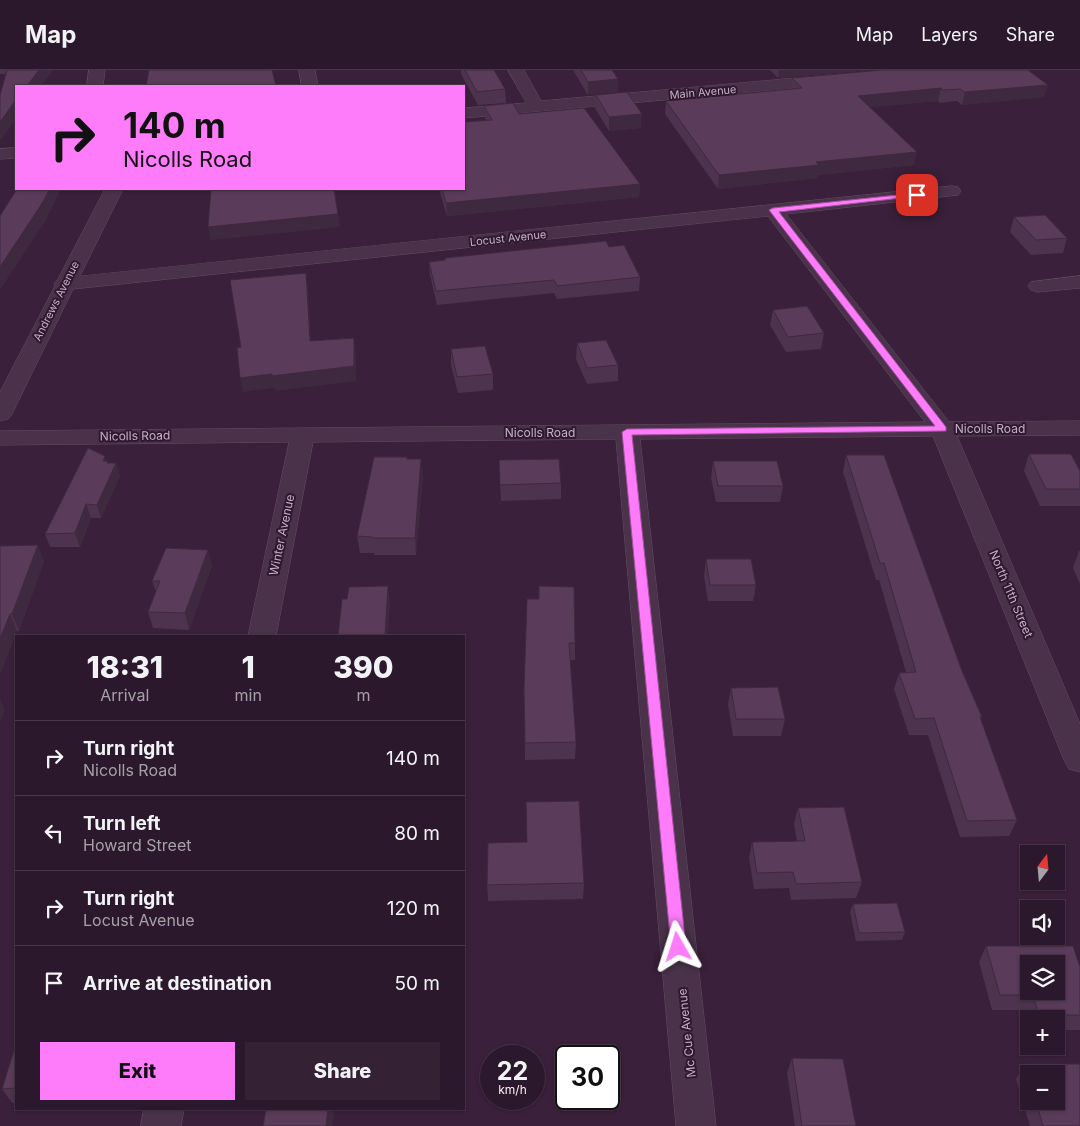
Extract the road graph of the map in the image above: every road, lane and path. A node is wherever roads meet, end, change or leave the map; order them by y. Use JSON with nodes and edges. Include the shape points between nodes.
{"nodes":[{"id":1,"x":97,"y":70,"type":"edge"},
{"id":2,"x":307,"y":70,"type":"edge"},
{"id":3,"x":516,"y":70,"type":"edge"},
{"id":4,"x":841,"y":79,"type":"edge"},
{"id":5,"x":95,"y":85,"type":"edge"},
{"id":6,"x":310,"y":85,"type":"edge"},
{"id":7,"x":536,"y":107,"type":"junction"},
{"id":8,"x":465,"y":113,"type":"edge"},
{"id":9,"x":15,"y":153,"type":"edge"},
{"id":10,"x":0,"y":154,"type":"edge"},
{"id":11,"x":113,"y":190,"type":"edge"},
{"id":12,"x":952,"y":191,"type":"dead end"},
{"id":13,"x":773,"y":210,"type":"junction"},
{"id":14,"x":1080,"y":282,"type":"edge"},
{"id":15,"x":64,"y":284,"type":"junction"},
{"id":16,"x":1038,"y":286,"type":"dead end"},
{"id":17,"x":0,"y":414,"type":"edge"},
{"id":18,"x":1080,"y":428,"type":"edge"},
{"id":19,"x":942,"y":429,"type":"junction"},
{"id":20,"x":627,"y":432,"type":"junction"},
{"id":21,"x":303,"y":434,"type":"junction"},
{"id":22,"x":0,"y":438,"type":"edge"},
{"id":23,"x":262,"y":635,"type":"edge"},
{"id":24,"x":1080,"y":760,"type":"edge"},
{"id":25,"x":164,"y":1110,"type":"edge"},
{"id":26,"x":161,"y":1126,"type":"edge"},
{"id":27,"x":696,"y":1126,"type":"edge"}],
"edges":[{"from":1,"to":5,"type":"street"},
{"from":2,"to":6,"type":"street"},
{"from":3,"to":7,"type":"street"},
{"from":4,"to":7,"type":"street","name":"Main Avenue","via":[[738,82]]},
{"from":7,"to":8,"type":"street","name":"Main Avenue"},
{"from":9,"to":10,"type":"street"},
{"from":11,"to":15,"type":"street","name":"Andrews Avenue"},
{"from":12,"to":13,"type":"street","name":"Locust Avenue"},
{"from":13,"to":15,"type":"street","name":"Locust Avenue"},
{"from":13,"to":19,"type":"street","name":"North 11th Street"},
{"from":14,"to":16,"type":"street"},
{"from":15,"to":17,"type":"street","name":"Andrews Avenue"},
{"from":18,"to":19,"type":"street","name":"Nicolls Road"},
{"from":19,"to":20,"type":"street","name":"Nicolls Road"},
{"from":19,"to":24,"type":"street","name":"North 11th Street"},
{"from":20,"to":21,"type":"street","name":"Nicolls Road"},
{"from":20,"to":27,"type":"street","name":"Mc Cue Avenue"},
{"from":21,"to":22,"type":"street","name":"Nicolls Road"},
{"from":21,"to":23,"type":"street","name":"Winter Avenue"},
{"from":25,"to":26,"type":"street"}]}
